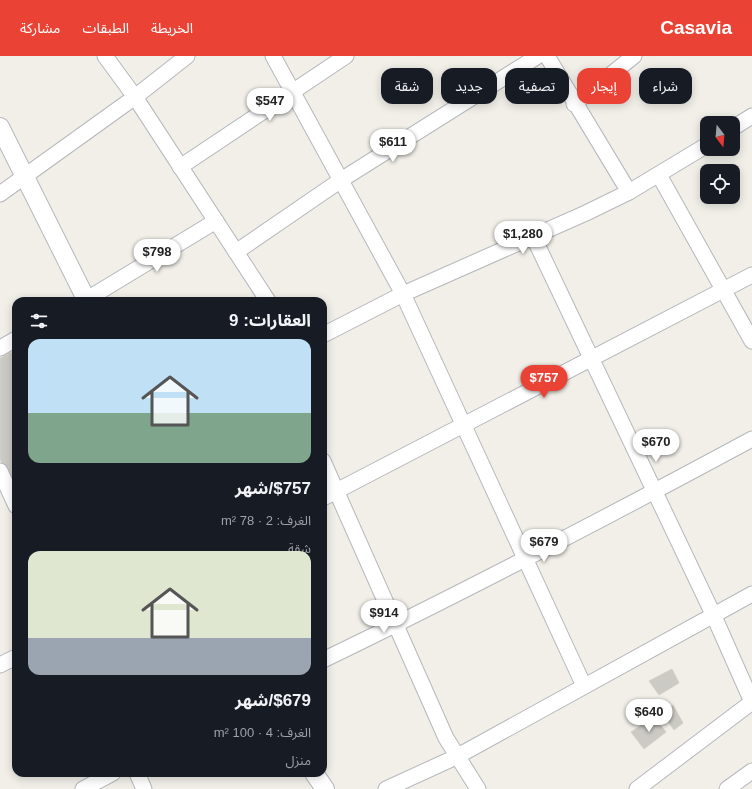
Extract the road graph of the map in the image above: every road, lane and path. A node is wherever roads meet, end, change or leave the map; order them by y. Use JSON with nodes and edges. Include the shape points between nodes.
{"nodes":[{"id":1,"x":105,"y":56,"type":"edge"},
{"id":2,"x":187,"y":56,"type":"edge"},
{"id":3,"x":273,"y":56,"type":"edge"},
{"id":4,"x":346,"y":56,"type":"edge"},
{"id":5,"x":538,"y":56,"type":"edge"},
{"id":6,"x":547,"y":56,"type":"edge"},
{"id":7,"x":634,"y":56,"type":"edge"},
{"id":8,"x":293,"y":91,"type":"junction"},
{"id":9,"x":135,"y":97,"type":"junction"},
{"id":10,"x":574,"y":104,"type":"junction"},
{"id":11,"x":752,"y":116,"type":"edge"},
{"id":12,"x":740,"y":124,"type":"edge"},
{"id":13,"x":0,"y":127,"type":"edge"},
{"id":14,"x":700,"y":149,"type":"edge"},
{"id":15,"x":180,"y":166,"type":"junction"},
{"id":16,"x":659,"y":175,"type":"junction"},
{"id":17,"x":26,"y":176,"type":"junction"},
{"id":18,"x":341,"y":180,"type":"junction"},
{"id":19,"x":629,"y":192,"type":"junction"},
{"id":20,"x":0,"y":194,"type":"edge"},
{"id":21,"x":216,"y":221,"type":"junction"},
{"id":22,"x":533,"y":236,"type":"junction"},
{"id":23,"x":236,"y":252,"type":"junction"},
{"id":24,"x":752,"y":275,"type":"edge"},
{"id":25,"x":723,"y":290,"type":"junction"},
{"id":26,"x":402,"y":294,"type":"junction"},
{"id":27,"x":84,"y":297,"type":"edge"},
{"id":28,"x":92,"y":297,"type":"edge"},
{"id":29,"x":265,"y":297,"type":"edge"},
{"id":30,"x":327,"y":333,"type":"edge"},
{"id":31,"x":12,"y":341,"type":"edge"},
{"id":32,"x":752,"y":341,"type":"edge"},
{"id":33,"x":0,"y":348,"type":"edge"},
{"id":34,"x":590,"y":358,"type":"junction"},
{"id":35,"x":464,"y":426,"type":"junction"},
{"id":36,"x":752,"y":439,"type":"edge"},
{"id":37,"x":327,"y":470,"type":"edge"},
{"id":38,"x":0,"y":472,"type":"edge"},
{"id":39,"x":336,"y":491,"type":"junction"},
{"id":40,"x":655,"y":491,"type":"junction"},
{"id":41,"x":327,"y":496,"type":"edge"},
{"id":42,"x":11,"y":500,"type":"edge"},
{"id":43,"x":525,"y":558,"type":"junction"},
{"id":44,"x":752,"y":594,"type":"edge"},
{"id":45,"x":713,"y":614,"type":"junction"},
{"id":46,"x":395,"y":625,"type":"junction"},
{"id":47,"x":327,"y":658,"type":"edge"},
{"id":48,"x":12,"y":659,"type":"edge"},
{"id":49,"x":0,"y":665,"type":"edge"},
{"id":50,"x":584,"y":686,"type":"junction"},
{"id":51,"x":752,"y":702,"type":"edge"},
{"id":52,"x":456,"y":756,"type":"junction"},
{"id":53,"x":752,"y":771,"type":"edge"},
{"id":54,"x":106,"y":777,"type":"edge"},
{"id":55,"x":139,"y":777,"type":"edge"},
{"id":56,"x":317,"y":777,"type":"edge"},
{"id":57,"x":83,"y":789,"type":"edge"},
{"id":58,"x":144,"y":789,"type":"edge"},
{"id":59,"x":325,"y":789,"type":"edge"},
{"id":60,"x":386,"y":789,"type":"edge"},
{"id":61,"x":478,"y":789,"type":"edge"},
{"id":62,"x":637,"y":789,"type":"edge"},
{"id":63,"x":727,"y":789,"type":"edge"}],
"edges":[{"from":1,"to":9,"type":"street"},
{"from":2,"to":9,"type":"street"},
{"from":3,"to":8,"type":"street"},
{"from":4,"to":8,"type":"street"},
{"from":5,"to":18,"type":"street"},
{"from":6,"to":10,"type":"street"},
{"from":7,"to":10,"type":"street"},
{"from":8,"to":15,"type":"street"},
{"from":8,"to":18,"type":"street"},
{"from":9,"to":15,"type":"street"},
{"from":9,"to":17,"type":"street"},
{"from":10,"to":19,"type":"street"},
{"from":11,"to":12,"type":"street"},
{"from":13,"to":17,"type":"street"},
{"from":14,"to":16,"type":"street"},
{"from":15,"to":21,"type":"street"},
{"from":16,"to":19,"type":"street"},
{"from":16,"to":25,"type":"street"},
{"from":17,"to":20,"type":"street"},
{"from":17,"to":27,"type":"street"},
{"from":18,"to":23,"type":"street"},
{"from":18,"to":26,"type":"street"},
{"from":19,"to":22,"type":"street"},
{"from":21,"to":23,"type":"street"},
{"from":21,"to":28,"type":"street"},
{"from":22,"to":26,"type":"street"},
{"from":22,"to":34,"type":"street"},
{"from":23,"to":29,"type":"street"},
{"from":24,"to":25,"type":"street"},
{"from":25,"to":32,"type":"street"},
{"from":25,"to":34,"type":"street"},
{"from":26,"to":30,"type":"street"},
{"from":26,"to":35,"type":"street"},
{"from":31,"to":33,"type":"street"},
{"from":34,"to":35,"type":"street"},
{"from":34,"to":40,"type":"street"},
{"from":35,"to":39,"type":"street"},
{"from":35,"to":43,"type":"street"},
{"from":36,"to":40,"type":"street"},
{"from":37,"to":39,"type":"street"},
{"from":38,"to":42,"type":"street"},
{"from":39,"to":41,"type":"street"},
{"from":39,"to":46,"type":"street"},
{"from":40,"to":43,"type":"street"},
{"from":40,"to":45,"type":"street"},
{"from":43,"to":46,"type":"street"},
{"from":43,"to":50,"type":"street"},
{"from":44,"to":45,"type":"street"},
{"from":45,"to":50,"type":"street"},
{"from":45,"to":51,"type":"street"},
{"from":46,"to":47,"type":"street"},
{"from":46,"to":52,"type":"street"},
{"from":48,"to":49,"type":"street"},
{"from":50,"to":52,"type":"street"},
{"from":51,"to":62,"type":"street"},
{"from":52,"to":60,"type":"street"},
{"from":52,"to":61,"type":"street"},
{"from":53,"to":63,"type":"street"},
{"from":54,"to":57,"type":"street"},
{"from":55,"to":58,"type":"street"},
{"from":56,"to":59,"type":"street"}]}
